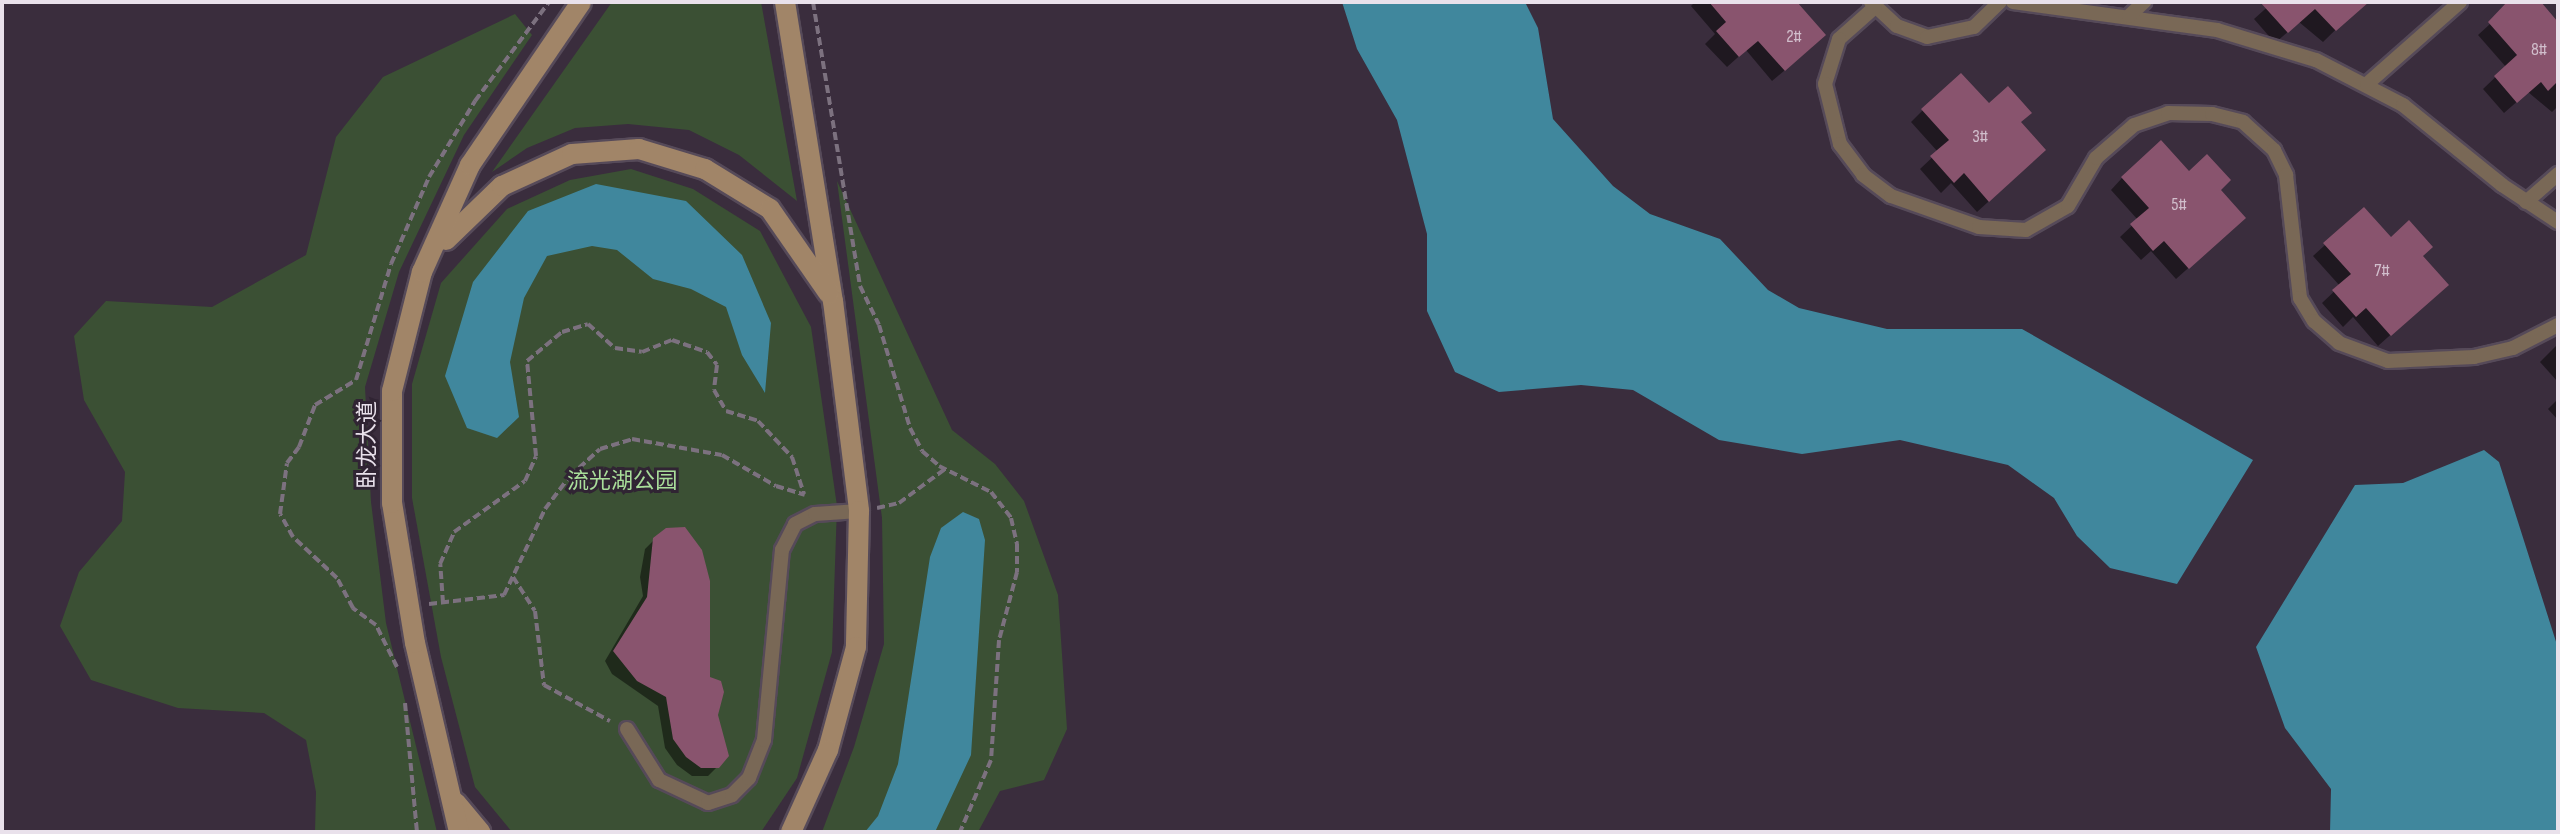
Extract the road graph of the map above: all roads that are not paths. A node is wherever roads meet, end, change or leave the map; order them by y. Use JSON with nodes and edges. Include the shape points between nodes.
{"nodes":[{"id":1,"x":581,"y":2,"type":"edge"},
{"id":2,"x":785,"y":2,"type":"edge"},
{"id":3,"x":2000,"y":2,"type":"edge"},
{"id":4,"x":2013,"y":2,"type":"edge"},
{"id":5,"x":2144,"y":2,"type":"edge"},
{"id":6,"x":2460,"y":2,"type":"edge"},
{"id":7,"x":1873,"y":5,"type":"edge"},
{"id":8,"x":2129,"y":16,"type":"junction"},
{"id":9,"x":2367,"y":84,"type":"junction"},
{"id":10,"x":2558,"y":174,"type":"edge"},
{"id":11,"x":2526,"y":202,"type":"junction"},
{"id":12,"x":2558,"y":222,"type":"edge"},
{"id":13,"x":422,"y":272,"type":"junction"},
{"id":14,"x":833,"y":301,"type":"junction"},
{"id":15,"x":2558,"y":325,"type":"edge"},
{"id":16,"x":859,"y":511,"type":"junction"},
{"id":17,"x":627,"y":729,"type":"road end"},
{"id":18,"x":456,"y":803,"type":"junction"},
{"id":19,"x":459,"y":832,"type":"edge"},
{"id":20,"x":480,"y":832,"type":"edge"},
{"id":21,"x":791,"y":832,"type":"edge"}],
"edges":[{"from":1,"to":13,"type":"main road","name":"卧龙大道","via":[[470,165]]},
{"from":2,"to":14,"type":"main road"},
{"from":3,"to":7,"type":"lane","via":[[1974,27],[1944,37],[1911,33]]},
{"from":4,"to":8,"type":"lane"},
{"from":5,"to":8,"type":"lane"},
{"from":6,"to":9,"type":"lane"},
{"from":7,"to":15,"type":"lane","via":[[1839,39],[1825,84],[1840,144],[1863,175],[1891,196],[1979,227],[2026,230],[2068,206],[2096,158],[2134,125],[2168,113],[2212,114],[2243,122],[2274,150],[2286,175],[2300,298],[2314,321],[2339,343],[2388,361],[2463,358],[2513,348]]},
{"from":8,"to":9,"type":"lane","via":[[2249,37]]},
{"from":9,"to":11,"type":"lane","via":[[2432,125]]},
{"from":10,"to":11,"type":"lane"},
{"from":11,"to":12,"type":"lane"},
{"from":13,"to":14,"type":"main road","via":[[460,222],[502,186],[572,154],[639,149],[705,169],[770,209]]},
{"from":13,"to":18,"type":"main road","name":"卧龙大道","via":[[392,391],[392,503],[409,605]]},
{"from":14,"to":16,"type":"main road"},
{"from":16,"to":17,"type":"lane","via":[[815,514],[795,524],[782,550],[764,740],[749,778],[732,795],[708,803],[659,780]]},
{"from":16,"to":21,"type":"main road","via":[[856,647],[828,750]]},
{"from":18,"to":19,"type":"main road","name":"卧龙大道"},
{"from":18,"to":20,"type":"main road"}]}
